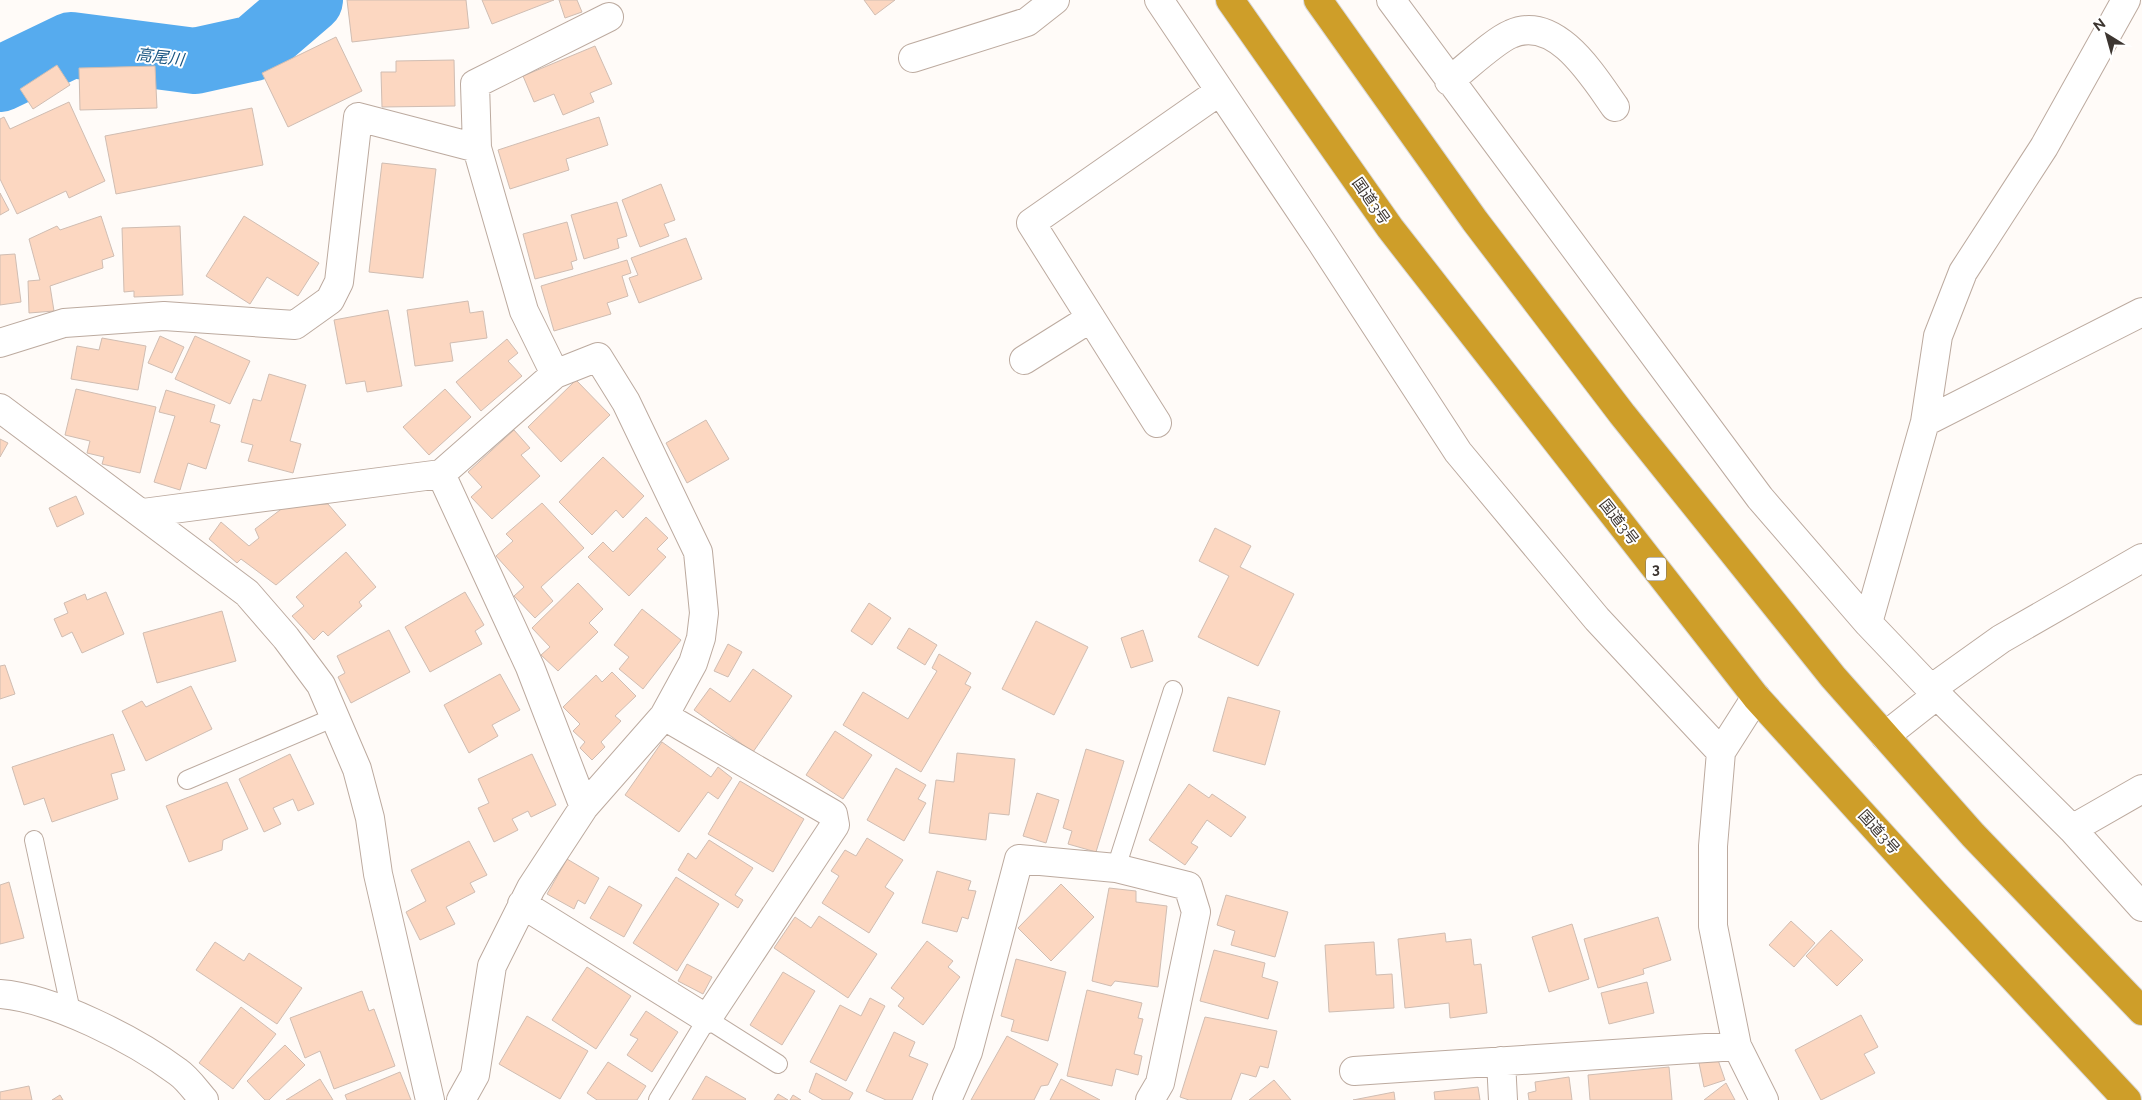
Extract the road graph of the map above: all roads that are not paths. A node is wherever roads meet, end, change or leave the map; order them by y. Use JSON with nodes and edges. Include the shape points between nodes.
{"nodes":[{"id":1,"x":1055,"y":0,"type":"edge"},
{"id":2,"x":1159,"y":0,"type":"edge"},
{"id":3,"x":1230,"y":0,"type":"edge"},
{"id":4,"x":1318,"y":0,"type":"edge"},
{"id":5,"x":1391,"y":0,"type":"edge"},
{"id":6,"x":2126,"y":0,"type":"edge"},
{"id":7,"x":609,"y":17,"type":"dead end"},
{"id":8,"x":913,"y":58,"type":"dead end"},
{"id":9,"x":1449,"y":81,"type":"junction"},
{"id":10,"x":1220,"y":91,"type":"junction"},
{"id":11,"x":1615,"y":107,"type":"dead end"},
{"id":12,"x":477,"y":148,"type":"junction"},
{"id":13,"x":2142,"y":312,"type":"edge"},
{"id":14,"x":1091,"y":318,"type":"junction"},
{"id":15,"x":0,"y":343,"type":"edge"},
{"id":16,"x":1024,"y":360,"type":"dead end"},
{"id":17,"x":555,"y":374,"type":"junction"},
{"id":18,"x":0,"y":408,"type":"edge"},
{"id":19,"x":1925,"y":422,"type":"junction"},
{"id":20,"x":1157,"y":423,"type":"dead end"},
{"id":21,"x":441,"y":474,"type":"junction"},
{"id":22,"x":144,"y":513,"type":"junction"},
{"id":23,"x":2142,"y":558,"type":"edge"},
{"id":24,"x":1868,"y":623,"type":"junction"},
{"id":25,"x":1173,"y":690,"type":"dead end"},
{"id":26,"x":1934,"y":692,"type":"junction"},
{"id":27,"x":1756,"y":697,"type":"junction"},
{"id":28,"x":335,"y":716,"type":"junction"},
{"id":29,"x":664,"y":716,"type":"junction"},
{"id":30,"x":1885,"y":736,"type":"junction"},
{"id":31,"x":1721,"y":752,"type":"junction"},
{"id":32,"x":187,"y":780,"type":"dead end"},
{"id":33,"x":2142,"y":789,"type":"edge"},
{"id":34,"x":584,"y":807,"type":"junction"},
{"id":35,"x":2072,"y":829,"type":"junction"},
{"id":36,"x":34,"y":840,"type":"dead end"},
{"id":37,"x":1116,"y":868,"type":"junction"},
{"id":38,"x":522,"y":904,"type":"junction"},
{"id":39,"x":2142,"y":907,"type":"edge"},
{"id":40,"x":0,"y":994,"type":"edge"},
{"id":41,"x":2142,"y":1011,"type":"edge"},
{"id":42,"x":72,"y":1016,"type":"junction"},
{"id":43,"x":707,"y":1019,"type":"junction"},
{"id":44,"x":1737,"y":1046,"type":"junction"},
{"id":45,"x":1501,"y":1061,"type":"junction"},
{"id":46,"x":778,"y":1064,"type":"dead end"},
{"id":47,"x":1354,"y":1071,"type":"dead end"},
{"id":48,"x":204,"y":1100,"type":"edge"},
{"id":49,"x":430,"y":1100,"type":"edge"},
{"id":50,"x":461,"y":1100,"type":"edge"},
{"id":51,"x":658,"y":1100,"type":"edge"},
{"id":52,"x":948,"y":1100,"type":"edge"},
{"id":53,"x":1150,"y":1100,"type":"edge"},
{"id":54,"x":1503,"y":1100,"type":"edge"},
{"id":55,"x":1764,"y":1100,"type":"edge"},
{"id":56,"x":2128,"y":1100,"type":"edge"}],
"edges":[{"from":1,"to":8,"type":"street","via":[[1026,22]]},
{"from":2,"to":10,"type":"street"},
{"from":3,"to":27,"type":"highway","name":"国道3号","number":"3","via":[[1390,228]]},
{"from":4,"to":30,"type":"highway","via":[[1475,221],[1616,406],[1833,677]]},
{"from":5,"to":9,"type":"street"},
{"from":6,"to":19,"type":"street","via":[[2044,147],[1963,272],[1938,336]]},
{"from":7,"to":12,"type":"street","via":[[475,84]]},
{"from":9,"to":11,"type":"street","via":[[1509,35],[1529,28],[1561,41],[1585,65]]},
{"from":9,"to":24,"type":"street","via":[[1760,498]]},
{"from":10,"to":14,"type":"street","via":[[1031,223]]},
{"from":10,"to":31,"type":"street","via":[[1458,452],[1597,619]]},
{"from":12,"to":15,"type":"street","via":[[358,117],[340,282],[330,300],[295,325],[164,316],[64,323]]},
{"from":12,"to":17,"type":"street","via":[[524,311]]},
{"from":13,"to":19,"type":"street"},
{"from":14,"to":16,"type":"street"},
{"from":14,"to":20,"type":"street"},
{"from":17,"to":21,"type":"street"},
{"from":17,"to":29,"type":"street","via":[[598,357],[626,402],[698,552],[704,613],[701,638],[694,662]]},
{"from":18,"to":22,"type":"street"},
{"from":19,"to":24,"type":"street"},
{"from":21,"to":22,"type":"street"},
{"from":21,"to":34,"type":"street","via":[[530,667]]},
{"from":22,"to":28,"type":"street","via":[[247,593],[321,685]]},
{"from":23,"to":26,"type":"street","via":[[2001,638]]},
{"from":24,"to":26,"type":"street"},
{"from":25,"to":37,"type":"lane"},
{"from":26,"to":30,"type":"street"},
{"from":26,"to":35,"type":"street"},
{"from":27,"to":31,"type":"street"},
{"from":27,"to":56,"type":"highway","name":"国道3号","number":"3"},
{"from":28,"to":32,"type":"lane"},
{"from":28,"to":49,"type":"street","via":[[357,769],[370,818],[378,874]]},
{"from":29,"to":34,"type":"street"},
{"from":29,"to":43,"type":"street","via":[[833,814],[835,826]]},
{"from":30,"to":41,"type":"highway","via":[[1973,835]]},
{"from":31,"to":44,"type":"street","via":[[1713,846],[1713,926]]},
{"from":33,"to":35,"type":"street"},
{"from":34,"to":38,"type":"street"},
{"from":35,"to":39,"type":"street"},
{"from":36,"to":42,"type":"lane"},
{"from":37,"to":52,"type":"street","via":[[1019,859],[968,1052]]},
{"from":37,"to":53,"type":"street","via":[[1188,886],[1196,912],[1160,1082]]},
{"from":38,"to":43,"type":"street"},
{"from":38,"to":50,"type":"street","via":[[492,966],[475,1075]]},
{"from":40,"to":42,"type":"street","via":[[48,1006]]},
{"from":42,"to":48,"type":"street","via":[[137,1045],[180,1073]]},
{"from":43,"to":46,"type":"lane"},
{"from":43,"to":51,"type":"lane"},
{"from":44,"to":45,"type":"street"},
{"from":44,"to":55,"type":"street"},
{"from":45,"to":47,"type":"street"},
{"from":45,"to":54,"type":"street"}]}
